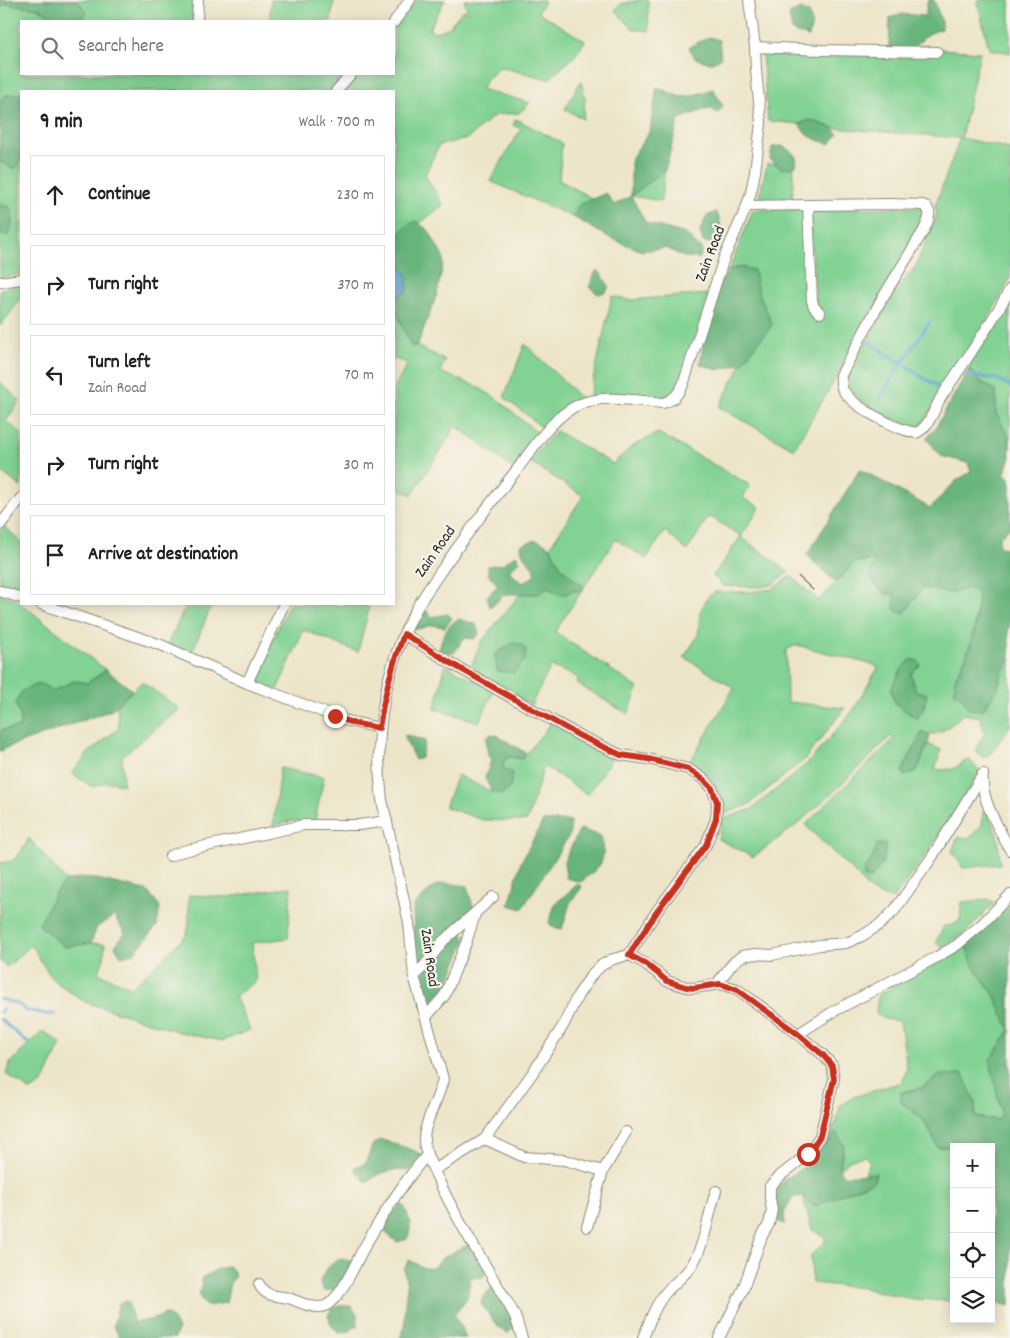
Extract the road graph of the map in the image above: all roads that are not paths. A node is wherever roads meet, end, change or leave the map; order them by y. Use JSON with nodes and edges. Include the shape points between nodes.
{"nodes":[{"id":1,"x":198,"y":0,"type":"edge"},
{"id":2,"x":410,"y":0,"type":"edge"},
{"id":3,"x":749,"y":0,"type":"edge"},
{"id":4,"x":196,"y":20,"type":"edge"},
{"id":5,"x":395,"y":21,"type":"edge"},
{"id":6,"x":755,"y":48,"type":"junction"},
{"id":7,"x":937,"y":52,"type":"dead end"},
{"id":8,"x":349,"y":75,"type":"edge"},
{"id":9,"x":337,"y":90,"type":"edge"},
{"id":10,"x":808,"y":205,"type":"junction"},
{"id":11,"x":746,"y":206,"type":"junction"},
{"id":12,"x":20,"y":279,"type":"edge"},
{"id":13,"x":0,"y":282,"type":"edge"},
{"id":14,"x":1010,"y":289,"type":"edge"},
{"id":15,"x":820,"y":313,"type":"dead end"},
{"id":16,"x":20,"y":499,"type":"edge"},
{"id":17,"x":0,"y":526,"type":"edge"},
{"id":18,"x":0,"y":590,"type":"edge"},
{"id":19,"x":20,"y":598,"type":"edge"},
{"id":20,"x":43,"y":605,"type":"edge"},
{"id":21,"x":284,"y":605,"type":"edge"},
{"id":22,"x":404,"y":634,"type":"junction"},
{"id":23,"x":247,"y":682,"type":"junction"},
{"id":24,"x":379,"y":728,"type":"junction"},
{"id":25,"x":387,"y":822,"type":"junction"},
{"id":26,"x":1010,"y":850,"type":"edge"},
{"id":27,"x":170,"y":856,"type":"dead end"},
{"id":28,"x":1010,"y":895,"type":"edge"},
{"id":29,"x":493,"y":897,"type":"dead end"},
{"id":30,"x":475,"y":914,"type":"junction"},
{"id":31,"x":629,"y":955,"type":"junction"},
{"id":32,"x":414,"y":976,"type":"junction"},
{"id":33,"x":720,"y":984,"type":"junction"},
{"id":34,"x":426,"y":1017,"type":"junction"},
{"id":35,"x":798,"y":1034,"type":"junction"},
{"id":36,"x":626,"y":1132,"type":"dead end"},
{"id":37,"x":485,"y":1138,"type":"junction"},
{"id":38,"x":427,"y":1155,"type":"junction"},
{"id":39,"x":434,"y":1170,"type":"junction"},
{"id":40,"x":603,"y":1171,"type":"junction"},
{"id":41,"x":716,"y":1191,"type":"dead end"},
{"id":42,"x":587,"y":1227,"type":"dead end"},
{"id":43,"x":259,"y":1284,"type":"dead end"},
{"id":44,"x":522,"y":1338,"type":"edge"},
{"id":45,"x":643,"y":1338,"type":"edge"},
{"id":46,"x":719,"y":1338,"type":"edge"}],
"edges":[{"from":1,"to":4,"type":"street"},
{"from":2,"to":5,"type":"street"},
{"from":3,"to":6,"type":"street","name":"Zain Road"},
{"from":6,"to":7,"type":"street"},
{"from":6,"to":11,"type":"street","name":"Zain Road","via":[[761,123],[755,172]]},
{"from":8,"to":9,"type":"street"},
{"from":10,"to":11,"type":"street"},
{"from":10,"to":14,"type":"street","via":[[911,204],[928,207],[930,212],[924,230],[880,302],[841,375],[840,383],[848,396],[882,420],[908,431],[920,431],[929,420]]},
{"from":10,"to":15,"type":"street","via":[[812,301]]},
{"from":11,"to":22,"type":"street","name":"Zain Road","via":[[724,258],[683,385],[676,396],[663,403],[596,400],[570,409],[543,436],[484,510],[419,604]]},
{"from":12,"to":13,"type":"street"},
{"from":16,"to":17,"type":"street"},
{"from":18,"to":19,"type":"street"},
{"from":20,"to":23,"type":"street","via":[[160,645]]},
{"from":21,"to":23,"type":"street"},
{"from":22,"to":24,"type":"street","name":"Zain Road","via":[[383,698]]},
{"from":22,"to":31,"type":"street","via":[[580,736],[621,755],[688,769],[712,788],[717,802],[716,819],[706,845]]},
{"from":23,"to":24,"type":"street","via":[[352,723]]},
{"from":24,"to":25,"type":"street","name":"Zain Road","via":[[379,779]]},
{"from":25,"to":27,"type":"street","via":[[304,825]]},
{"from":25,"to":32,"type":"street","name":"Zain Road","via":[[409,923]]},
{"from":26,"to":33,"type":"street","via":[[987,801],[983,774],[921,873],[894,912],[879,925],[846,943],[772,955],[742,956],[733,963]]},
{"from":28,"to":35,"type":"street","via":[[983,924],[957,945]]},
{"from":29,"to":30,"type":"street"},
{"from":30,"to":32,"type":"street","via":[[444,941]]},
{"from":30,"to":34,"type":"street","via":[[445,995]]},
{"from":31,"to":33,"type":"street","via":[[667,981],[694,988]]},
{"from":31,"to":37,"type":"street","via":[[613,958],[593,973],[558,1033]]},
{"from":32,"to":34,"type":"street","name":"Zain Road"},
{"from":33,"to":35,"type":"street","via":[[736,989]]},
{"from":34,"to":38,"type":"street","name":"Zain Road","via":[[443,1079],[424,1139]]},
{"from":35,"to":46,"type":"street","via":[[832,1066],[834,1079],[827,1112],[820,1136],[808,1154],[770,1186],[772,1210],[769,1224]]},
{"from":36,"to":40,"type":"street"},
{"from":37,"to":39,"type":"street"},
{"from":37,"to":40,"type":"street","via":[[524,1158],[564,1160]]},
{"from":38,"to":39,"type":"street","name":"Zain Road"},
{"from":38,"to":43,"type":"street","via":[[399,1192],[339,1292],[327,1305],[313,1306],[271,1296]]},
{"from":39,"to":44,"type":"street","name":"Zain Road","via":[[454,1214],[515,1316]]},
{"from":40,"to":42,"type":"street"},
{"from":41,"to":45,"type":"street","via":[[692,1265],[660,1299]]}]}
